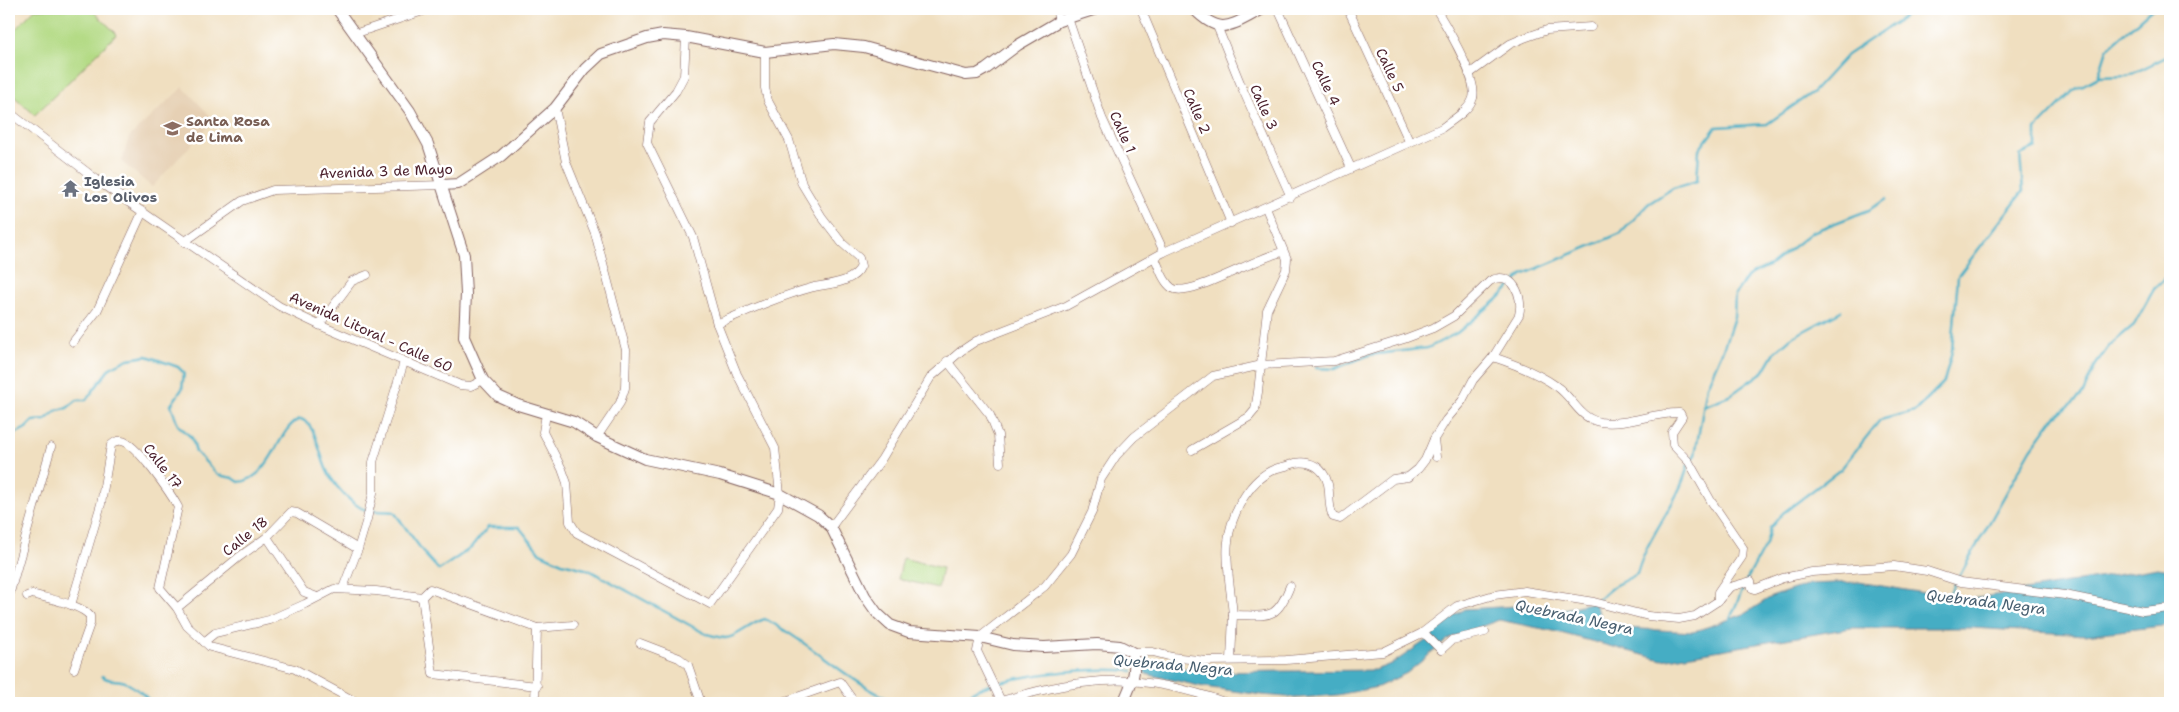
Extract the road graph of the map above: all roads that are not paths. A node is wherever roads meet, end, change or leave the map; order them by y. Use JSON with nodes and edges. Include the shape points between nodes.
{"nodes":[{"id":1,"x":337,"y":9,"type":"edge"},
{"id":2,"x":429,"y":9,"type":"edge"},
{"id":3,"x":1056,"y":9,"type":"edge"},
{"id":4,"x":1096,"y":9,"type":"edge"},
{"id":5,"x":1141,"y":9,"type":"edge"},
{"id":6,"x":1194,"y":9,"type":"edge"},
{"id":7,"x":1263,"y":9,"type":"edge"},
{"id":8,"x":1278,"y":9,"type":"edge"},
{"id":9,"x":1348,"y":9,"type":"edge"},
{"id":10,"x":1436,"y":9,"type":"edge"},
{"id":11,"x":1063,"y":20,"type":"junction"},
{"id":12,"x":1217,"y":26,"type":"junction"},
{"id":13,"x":1591,"y":28,"type":"dead end"},
{"id":14,"x":354,"y":34,"type":"junction"},
{"id":15,"x":686,"y":37,"type":"junction"},
{"id":16,"x":765,"y":52,"type":"junction"},
{"id":17,"x":1469,"y":74,"type":"junction"},
{"id":18,"x":555,"y":108,"type":"junction"},
{"id":19,"x":9,"y":112,"type":"edge"},
{"id":20,"x":1409,"y":141,"type":"junction"},
{"id":21,"x":1351,"y":168,"type":"junction"},
{"id":22,"x":443,"y":185,"type":"junction"},
{"id":23,"x":1291,"y":197,"type":"junction"},
{"id":24,"x":1266,"y":208,"type":"junction"},
{"id":25,"x":143,"y":211,"type":"junction"},
{"id":26,"x":1231,"y":223,"type":"junction"},
{"id":27,"x":184,"y":242,"type":"junction"},
{"id":28,"x":1164,"y":252,"type":"junction"},
{"id":29,"x":1283,"y":252,"type":"junction"},
{"id":30,"x":1155,"y":258,"type":"junction"},
{"id":31,"x":367,"y":275,"type":"dead end"},
{"id":32,"x":717,"y":324,"type":"junction"},
{"id":33,"x":319,"y":325,"type":"junction"},
{"id":34,"x":73,"y":342,"type":"dead end"},
{"id":35,"x":1493,"y":357,"type":"junction"},
{"id":36,"x":947,"y":361,"type":"junction"},
{"id":37,"x":404,"y":362,"type":"junction"},
{"id":38,"x":1262,"y":365,"type":"junction"},
{"id":39,"x":483,"y":380,"type":"junction"},
{"id":40,"x":546,"y":414,"type":"junction"},
{"id":41,"x":597,"y":437,"type":"junction"},
{"id":42,"x":1434,"y":439,"type":"junction"},
{"id":43,"x":51,"y":447,"type":"dead end"},
{"id":44,"x":1192,"y":450,"type":"dead end"},
{"id":45,"x":1436,"y":457,"type":"dead end"},
{"id":46,"x":1000,"y":463,"type":"dead end"},
{"id":47,"x":780,"y":494,"type":"junction"},
{"id":48,"x":831,"y":527,"type":"junction"},
{"id":49,"x":267,"y":537,"type":"junction"},
{"id":50,"x":358,"y":549,"type":"junction"},
{"id":51,"x":11,"y":576,"type":"edge"},
{"id":52,"x":1290,"y":586,"type":"dead end"},
{"id":53,"x":343,"y":588,"type":"junction"},
{"id":54,"x":9,"y":596,"type":"edge"},
{"id":55,"x":28,"y":596,"type":"dead end"},
{"id":56,"x":317,"y":597,"type":"junction"},
{"id":57,"x":422,"y":597,"type":"junction"},
{"id":58,"x":1718,"y":601,"type":"junction"},
{"id":59,"x":71,"y":605,"type":"junction"},
{"id":60,"x":177,"y":608,"type":"junction"},
{"id":61,"x":2170,"y":608,"type":"edge"},
{"id":62,"x":1233,"y":615,"type":"junction"},
{"id":63,"x":573,"y":625,"type":"dead end"},
{"id":64,"x":537,"y":628,"type":"junction"},
{"id":65,"x":1485,"y":632,"type":"dead end"},
{"id":66,"x":1425,"y":634,"type":"junction"},
{"id":67,"x":980,"y":637,"type":"junction"},
{"id":68,"x":204,"y":642,"type":"junction"},
{"id":69,"x":640,"y":643,"type":"dead end"},
{"id":70,"x":1133,"y":657,"type":"junction"},
{"id":71,"x":1231,"y":660,"type":"junction"},
{"id":72,"x":74,"y":669,"type":"dead end"},
{"id":73,"x":1134,"y":677,"type":"junction"},
{"id":74,"x":537,"y":686,"type":"junction"},
{"id":75,"x":1002,"y":702,"type":"edge"},
{"id":76,"x":358,"y":703,"type":"edge"},
{"id":77,"x":535,"y":703,"type":"edge"},
{"id":78,"x":702,"y":703,"type":"edge"},
{"id":79,"x":780,"y":703,"type":"edge"},
{"id":80,"x":855,"y":703,"type":"edge"},
{"id":81,"x":1123,"y":703,"type":"edge"},
{"id":82,"x":1227,"y":703,"type":"edge"}],
"edges":[{"from":1,"to":14,"type":"main road"},
{"from":2,"to":14,"type":"street"},
{"from":3,"to":11,"type":"street","name":"Calle 1"},
{"from":4,"to":11,"type":"main road","name":"Avenida 3 de Mayo"},
{"from":5,"to":26,"type":"street","name":"Calle 2"},
{"from":6,"to":12,"type":"main road","via":[[1209,24]]},
{"from":7,"to":12,"type":"main road","via":[[1228,27]]},
{"from":8,"to":21,"type":"street","name":"Calle 4"},
{"from":9,"to":20,"type":"street","name":"Calle 5"},
{"from":10,"to":17,"type":"street"},
{"from":11,"to":16,"type":"main road","name":"Avenida 3 de Mayo","via":[[1018,45],[977,74],[966,75],[864,47],[834,44]]},
{"from":11,"to":28,"type":"street","name":"Calle 1","via":[[1102,118]]},
{"from":12,"to":23,"type":"street","name":"Calle 3"},
{"from":13,"to":17,"type":"street","via":[[1547,30],[1524,38],[1510,44]]},
{"from":14,"to":22,"type":"main road","via":[[410,111],[428,144]]},
{"from":15,"to":16,"type":"main road","name":"Avenida 3 de Mayo"},
{"from":15,"to":18,"type":"main road","name":"Avenida 3 de Mayo","via":[[663,35],[647,38],[601,54]]},
{"from":15,"to":32,"type":"street","via":[[684,76],[650,122],[647,143],[693,237]]},
{"from":16,"to":32,"type":"street","via":[[764,88],[789,140],[802,184],[842,243],[859,258],[861,266],[855,275],[845,280],[785,294]]},
{"from":17,"to":20,"type":"street","via":[[1474,88],[1472,100],[1462,113],[1442,128]]},
{"from":18,"to":22,"type":"main road","name":"Avenida 3 de Mayo","via":[[535,128],[483,168],[458,184]]},
{"from":18,"to":41,"type":"street","via":[[566,162],[594,233],[626,350],[625,388],[620,402]]},
{"from":19,"to":25,"type":"street","name":"Avenida Litoral - Calle 60"},
{"from":20,"to":21,"type":"street"},
{"from":21,"to":23,"type":"street"},
{"from":22,"to":27,"type":"street","name":"Avenida 3 de Mayo","via":[[273,190],[242,201]]},
{"from":22,"to":39,"type":"main road","via":[[464,255],[464,337]]},
{"from":23,"to":24,"type":"street"},
{"from":24,"to":26,"type":"street"},
{"from":24,"to":29,"type":"street"},
{"from":25,"to":27,"type":"street","name":"Avenida Litoral - Calle 60"},
{"from":25,"to":34,"type":"street","via":[[97,311]]},
{"from":26,"to":28,"type":"street"},
{"from":27,"to":33,"type":"street","name":"Avenida Litoral - Calle 60","via":[[278,306]]},
{"from":28,"to":30,"type":"street"},
{"from":29,"to":30,"type":"street","via":[[1184,291],[1167,284]]},
{"from":29,"to":38,"type":"street","via":[[1287,255],[1286,270],[1267,310]]},
{"from":30,"to":36,"type":"street","via":[[1066,306],[976,341]]},
{"from":31,"to":33,"type":"street","via":[[352,281]]},
{"from":32,"to":47,"type":"street","via":[[737,374],[775,448]]},
{"from":33,"to":37,"type":"street","name":"Avenida Litoral - Calle 60"},
{"from":35,"to":38,"type":"street","via":[[1516,321],[1520,308],[1518,291],[1512,282],[1496,277],[1454,316],[1418,334],[1334,362]]},
{"from":35,"to":42,"type":"street","via":[[1473,380]]},
{"from":35,"to":58,"type":"street","via":[[1558,386],[1584,416],[1598,421],[1616,423],[1668,412],[1680,413],[1682,417],[1672,432],[1674,445],[1689,462],[1743,548],[1742,557],[1718,592]]},
{"from":36,"to":46,"type":"street","via":[[990,415],[998,434]]},
{"from":36,"to":48,"type":"street","via":[[932,377],[881,460]]},
{"from":37,"to":39,"type":"street","name":"Avenida Litoral - Calle 60","via":[[460,385],[471,386]]},
{"from":37,"to":50,"type":"street","via":[[373,462],[370,503]]},
{"from":38,"to":44,"type":"street","via":[[1255,410],[1249,417]]},
{"from":38,"to":67,"type":"street","via":[[1213,376],[1134,437],[1101,479],[1092,512],[1066,561],[1045,586]]},
{"from":39,"to":40,"type":"main road","via":[[498,396]]},
{"from":40,"to":41,"type":"main road","via":[[574,422]]},
{"from":40,"to":47,"type":"street","via":[[542,432],[562,469],[567,484],[570,522],[577,532],[710,604],[778,508]]},
{"from":41,"to":47,"type":"main road","via":[[645,459],[720,475]]},
{"from":42,"to":45,"type":"street"},
{"from":42,"to":62,"type":"street","via":[[1418,469],[1408,477],[1393,479],[1340,518],[1332,517],[1329,484],[1323,472],[1306,462],[1275,468],[1257,481],[1237,509],[1228,532]]},
{"from":43,"to":51,"type":"street"},
{"from":47,"to":48,"type":"main road","via":[[818,514]]},
{"from":48,"to":67,"type":"main road","via":[[865,596],[890,624],[909,632]]},
{"from":49,"to":50,"type":"street","name":"Calle 18","via":[[288,514],[294,512]]},
{"from":49,"to":56,"type":"street","via":[[304,592]]},
{"from":49,"to":60,"type":"street","name":"Calle 18"},
{"from":50,"to":53,"type":"street"},
{"from":51,"to":54,"type":"street"},
{"from":52,"to":62,"type":"street","via":[[1284,602],[1270,615]]},
{"from":53,"to":56,"type":"street"},
{"from":53,"to":57,"type":"street"},
{"from":55,"to":59,"type":"street","via":[[32,594]]},
{"from":56,"to":68,"type":"street","via":[[269,620],[215,633]]},
{"from":57,"to":64,"type":"street","via":[[430,590]]},
{"from":57,"to":74,"type":"street","via":[[433,674]]},
{"from":58,"to":61,"type":"street","via":[[1730,587],[1746,582],[1752,581],[1755,589],[1783,578],[1812,572],[1894,566],[1927,571],[1962,582],[2064,595],[2143,611]]},
{"from":58,"to":66,"type":"street","via":[[1695,616],[1679,619],[1525,592],[1494,595],[1457,606]]},
{"from":59,"to":60,"type":"street","name":"Calle 17","via":[[101,504],[111,445],[123,441],[147,464],[178,507],[160,588]]},
{"from":59,"to":72,"type":"street","via":[[85,610],[90,616]]},
{"from":60,"to":68,"type":"street","name":"Calle 17","via":[[186,626]]},
{"from":62,"to":71,"type":"street"},
{"from":63,"to":64,"type":"street"},
{"from":64,"to":74,"type":"street"},
{"from":65,"to":66,"type":"street","via":[[1452,640],[1441,650]]},
{"from":66,"to":71,"type":"street","via":[[1383,652],[1286,660]]},
{"from":67,"to":70,"type":"main road","via":[[1036,647],[1120,646]]},
{"from":67,"to":75,"type":"street","via":[[977,650]]},
{"from":68,"to":76,"type":"street","name":"Calle 17","via":[[222,651],[295,669]]},
{"from":69,"to":78,"type":"street","via":[[679,658],[688,665]]},
{"from":70,"to":71,"type":"street","via":[[1153,652],[1206,661]]},
{"from":70,"to":73,"type":"main road"},
{"from":73,"to":75,"type":"street","via":[[1051,687]]},
{"from":73,"to":81,"type":"main road"},
{"from":73,"to":82,"type":"street"},
{"from":74,"to":77,"type":"street"},
{"from":79,"to":80,"type":"street","via":[[840,682]]}]}
